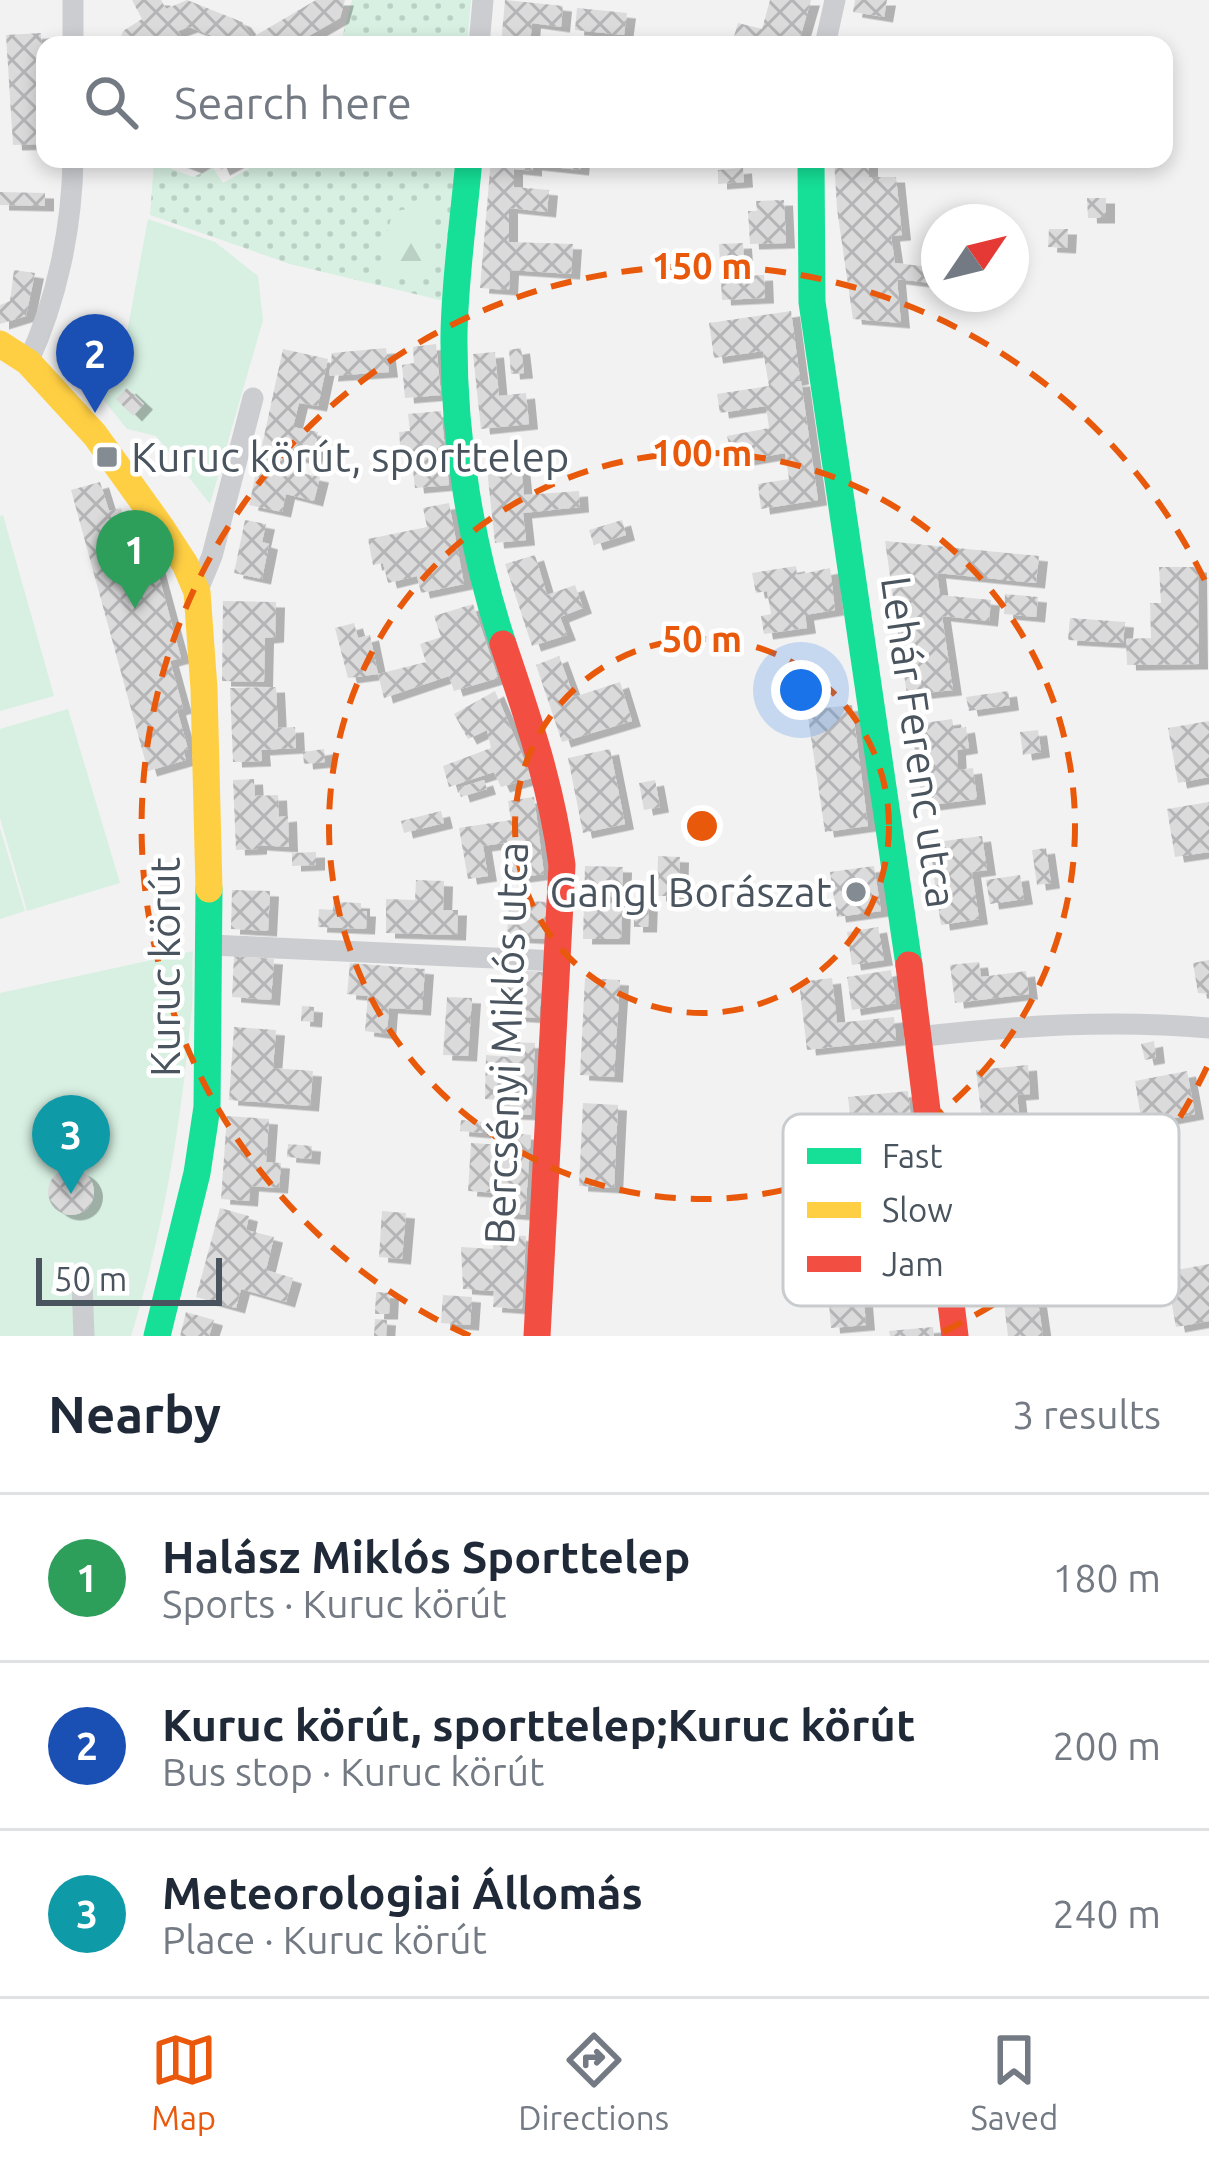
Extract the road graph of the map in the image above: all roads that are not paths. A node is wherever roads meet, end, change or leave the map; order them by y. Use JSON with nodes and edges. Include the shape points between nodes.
{"nodes":[{"id":1,"x":73,"y":0,"type":"edge"},
{"id":2,"x":483,"y":0,"type":"edge"},
{"id":3,"x":835,"y":0,"type":"edge"},
{"id":4,"x":73,"y":36,"type":"edge"},
{"id":5,"x":480,"y":36,"type":"edge"},
{"id":6,"x":827,"y":36,"type":"edge"},
{"id":7,"x":73,"y":168,"type":"edge"},
{"id":8,"x":468,"y":168,"type":"edge"},
{"id":9,"x":811,"y":168,"type":"edge"},
{"id":10,"x":0,"y":344,"type":"edge"},
{"id":11,"x":28,"y":362,"type":"junction"},
{"id":12,"x":253,"y":398,"type":"dead end"},
{"id":13,"x":197,"y":592,"type":"junction"},
{"id":14,"x":210,"y":945,"type":"junction"},
{"id":15,"x":559,"y":961,"type":"junction"},
{"id":16,"x":1209,"y":1028,"type":"edge"},
{"id":17,"x":917,"y":1037,"type":"junction"},
{"id":18,"x":927,"y":1114,"type":"edge"},
{"id":19,"x":82,"y":1284,"type":"dead end"},
{"id":20,"x":951,"y":1306,"type":"edge"},
{"id":21,"x":84,"y":1336,"type":"edge"},
{"id":22,"x":157,"y":1336,"type":"edge"},
{"id":23,"x":537,"y":1336,"type":"edge"},
{"id":24,"x":955,"y":1336,"type":"edge"}],
"edges":[{"from":1,"to":4,"type":"street"},
{"from":2,"to":5,"type":"street"},
{"from":3,"to":6,"type":"street"},
{"from":7,"to":11,"type":"street","via":[[50,313]]},
{"from":8,"to":15,"type":"street","name":"Bercsényi Miklós utca","via":[[454,334],[460,440],[485,589],[555,812]]},
{"from":9,"to":17,"type":"street","name":"Lehár Ferenc utca","via":[[812,302]]},
{"from":10,"to":11,"type":"street","name":"Kuruc körút"},
{"from":11,"to":13,"type":"street","name":"Kuruc körút","via":[[124,473]]},
{"from":12,"to":13,"type":"street","name":"Kuruc körút"},
{"from":13,"to":14,"type":"street","name":"Kuruc körút"},
{"from":14,"to":15,"type":"street"},
{"from":14,"to":22,"type":"street","name":"Kuruc körút","via":[[207,1107]]},
{"from":15,"to":23,"type":"street","name":"Bercsényi Miklós utca"},
{"from":16,"to":17,"type":"street","via":[[1024,1024]]},
{"from":17,"to":18,"type":"street","name":"Lehár Ferenc utca"},
{"from":19,"to":21,"type":"street"},
{"from":20,"to":24,"type":"street","name":"Lehár Ferenc utca"}]}
